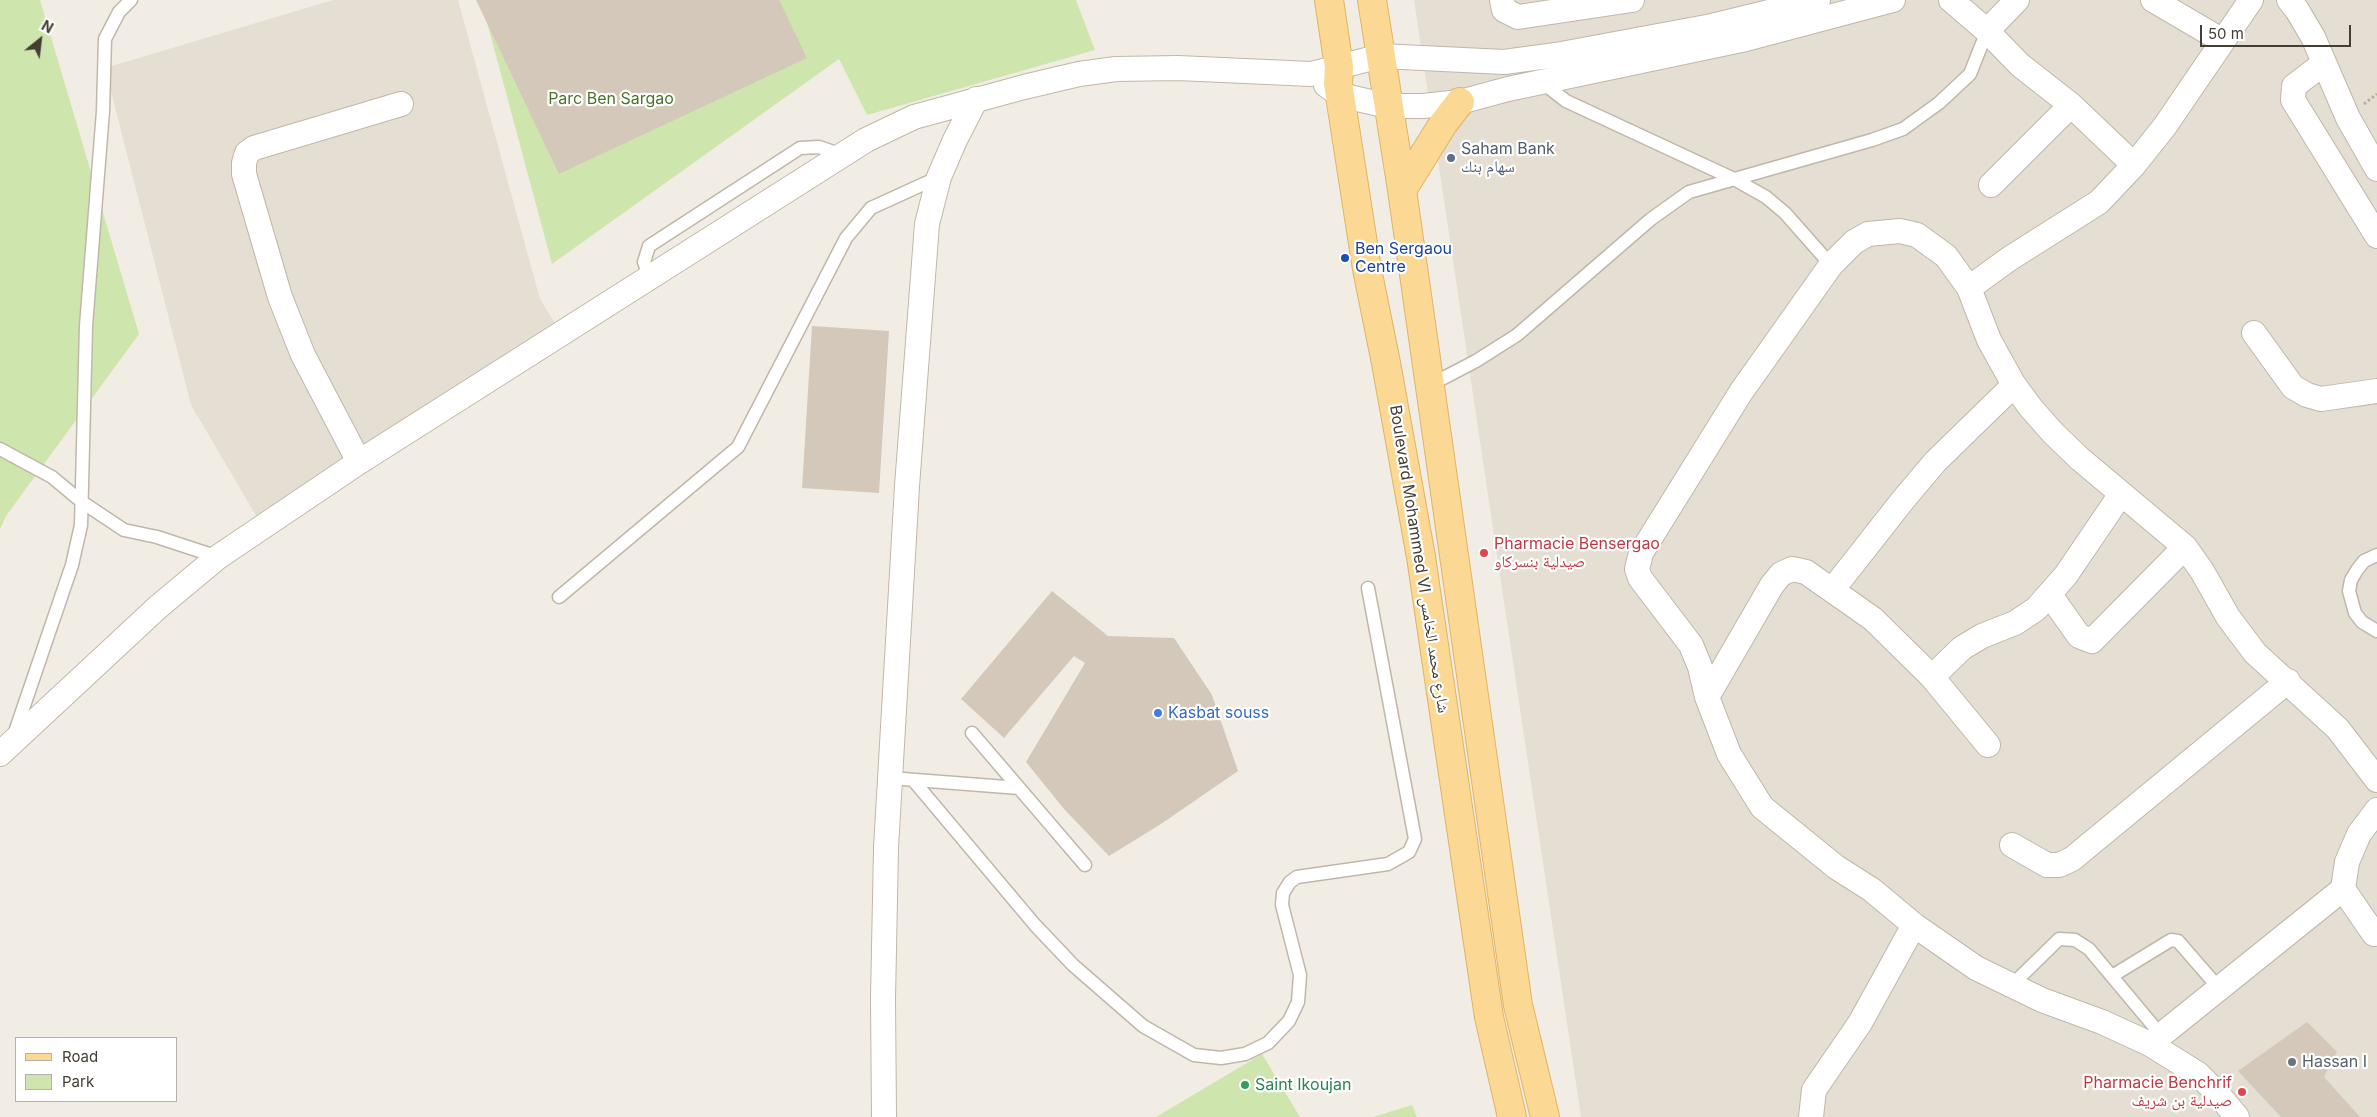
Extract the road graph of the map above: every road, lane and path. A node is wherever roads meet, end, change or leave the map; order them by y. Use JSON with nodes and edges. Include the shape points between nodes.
{"nodes":[{"id":1,"x":131,"y":0,"type":"edge"},
{"id":2,"x":1329,"y":0,"type":"edge"},
{"id":3,"x":1372,"y":0,"type":"edge"},
{"id":4,"x":1502,"y":0,"type":"edge"},
{"id":5,"x":1632,"y":0,"type":"edge"},
{"id":6,"x":1818,"y":0,"type":"edge"},
{"id":7,"x":1893,"y":0,"type":"edge"},
{"id":8,"x":1951,"y":0,"type":"edge"},
{"id":9,"x":2017,"y":0,"type":"edge"},
{"id":10,"x":2153,"y":0,"type":"edge"},
{"id":11,"x":2251,"y":0,"type":"edge"},
{"id":12,"x":2289,"y":0,"type":"edge"},
{"id":13,"x":1747,"y":9,"type":"edge"},
{"id":14,"x":1986,"y":31,"type":"junction"},
{"id":15,"x":2223,"y":41,"type":"junction"},
{"id":16,"x":1381,"y":56,"type":"junction"},
{"id":17,"x":2323,"y":64,"type":"junction"},
{"id":18,"x":1339,"y":67,"type":"junction"},
{"id":19,"x":1311,"y":74,"type":"junction"},
{"id":20,"x":1543,"y":83,"type":"junction"},
{"id":21,"x":1340,"y":95,"type":"junction"},
{"id":22,"x":976,"y":99,"type":"junction"},
{"id":23,"x":1460,"y":102,"type":"junction"},
{"id":24,"x":401,"y":104,"type":"dead end"},
{"id":25,"x":2071,"y":105,"type":"junction"},
{"id":26,"x":1388,"y":106,"type":"junction"},
{"id":27,"x":2376,"y":163,"type":"edge"},
{"id":28,"x":2134,"y":165,"type":"junction"},
{"id":29,"x":938,"y":177,"type":"junction"},
{"id":30,"x":1734,"y":179,"type":"junction"},
{"id":31,"x":1991,"y":185,"type":"dead end"},
{"id":32,"x":1402,"y":190,"type":"junction"},
{"id":33,"x":2377,"y":236,"type":"edge"},
{"id":34,"x":1831,"y":265,"type":"junction"},
{"id":35,"x":1969,"y":288,"type":"junction"},
{"id":36,"x":2254,"y":333,"type":"dead end"},
{"id":37,"x":1430,"y":385,"type":"junction"},
{"id":38,"x":2014,"y":385,"type":"junction"},
{"id":39,"x":2377,"y":391,"type":"edge"},
{"id":40,"x":0,"y":449,"type":"edge"},
{"id":41,"x":359,"y":462,"type":"junction"},
{"id":42,"x":2121,"y":494,"type":"junction"},
{"id":43,"x":82,"y":502,"type":"junction"},
{"id":44,"x":2185,"y":548,"type":"junction"},
{"id":45,"x":2377,"y":555,"type":"edge"},
{"id":46,"x":218,"y":557,"type":"junction"},
{"id":47,"x":1368,"y":588,"type":"dead end"},
{"id":48,"x":1833,"y":589,"type":"junction"},
{"id":49,"x":2050,"y":595,"type":"junction"},
{"id":50,"x":559,"y":597,"type":"dead end"},
{"id":51,"x":2377,"y":631,"type":"edge"},
{"id":52,"x":1932,"y":677,"type":"junction"},
{"id":53,"x":2288,"y":681,"type":"junction"},
{"id":54,"x":1707,"y":697,"type":"junction"},
{"id":55,"x":972,"y":733,"type":"dead end"},
{"id":56,"x":1988,"y":745,"type":"dead end"},
{"id":57,"x":6,"y":748,"type":"edge"},
{"id":58,"x":902,"y":779,"type":"junction"},
{"id":59,"x":2377,"y":780,"type":"edge"},
{"id":60,"x":1019,"y":788,"type":"junction"},
{"id":61,"x":2377,"y":810,"type":"edge"},
{"id":62,"x":2012,"y":845,"type":"dead end"},
{"id":63,"x":1085,"y":865,"type":"dead end"},
{"id":64,"x":2343,"y":889,"type":"junction"},
{"id":65,"x":1914,"y":925,"type":"junction"},
{"id":66,"x":2374,"y":934,"type":"dead end"},
{"id":67,"x":2112,"y":976,"type":"junction"},
{"id":68,"x":2211,"y":979,"type":"dead end"},
{"id":69,"x":2011,"y":986,"type":"junction"},
{"id":70,"x":2156,"y":1039,"type":"junction"},
{"id":71,"x":884,"y":1117,"type":"edge"},
{"id":72,"x":1512,"y":1117,"type":"edge"},
{"id":73,"x":1545,"y":1117,"type":"edge"},
{"id":74,"x":1811,"y":1117,"type":"edge"},
{"id":75,"x":2237,"y":1117,"type":"edge"}],
"edges":[{"from":1,"to":43,"type":"lane","via":[[119,12],[105,39],[103,111],[86,326]]},
{"from":2,"to":18,"type":"main road","name":"Boulevard Mohammed VI شارع محمد الخامس"},
{"from":3,"to":16,"type":"main road","name":"Boulevard Mohammed VI شارع محمد الخامس"},
{"from":4,"to":5,"type":"street","via":[[1504,10],[1518,17]]},
{"from":6,"to":13,"type":"street"},
{"from":7,"to":20,"type":"street","via":[[1746,39]]},
{"from":8,"to":14,"type":"street"},
{"from":9,"to":14,"type":"street"},
{"from":10,"to":15,"type":"street"},
{"from":11,"to":15,"type":"street"},
{"from":12,"to":17,"type":"street","via":[[2313,37]]},
{"from":13,"to":16,"type":"street","via":[[1556,55],[1504,62]]},
{"from":14,"to":25,"type":"street","via":[[2020,65]]},
{"from":14,"to":30,"type":"lane","via":[[1970,74],[1939,103],[1903,129]]},
{"from":15,"to":28,"type":"street"},
{"from":16,"to":18,"type":"street"},
{"from":16,"to":26,"type":"main road","name":"Boulevard Mohammed VI شارع محمد الخامس"},
{"from":17,"to":27,"type":"street","via":[[2348,118]]},
{"from":17,"to":33,"type":"street","via":[[2294,86],[2293,100]]},
{"from":18,"to":19,"type":"street"},
{"from":18,"to":21,"type":"main road","name":"Boulevard Mohammed VI شارع محمد الخامس"},
{"from":19,"to":21,"type":"street"},
{"from":19,"to":22,"type":"street","via":[[1178,68],[1116,69],[1079,74]]},
{"from":20,"to":23,"type":"street"},
{"from":20,"to":30,"type":"lane","via":[[1566,101]]},
{"from":21,"to":26,"type":"street"},
{"from":21,"to":72,"type":"main road","name":"Boulevard Mohammed VI شارع محمد الخامس","via":[[1367,269],[1421,557],[1489,1017]]},
{"from":22,"to":29,"type":"street"},
{"from":22,"to":41,"type":"street","via":[[914,117],[866,140]]},
{"from":23,"to":26,"type":"street"},
{"from":23,"to":32,"type":"main road"},
{"from":24,"to":41,"type":"street","via":[[254,148],[247,153],[244,163],[244,174],[280,297],[303,356]]},
{"from":25,"to":28,"type":"street"},
{"from":25,"to":31,"type":"street"},
{"from":26,"to":32,"type":"main road","name":"Boulevard Mohammed VI شارع محمد الخامس"},
{"from":28,"to":35,"type":"street","via":[[2099,202]]},
{"from":29,"to":50,"type":"lane","via":[[871,208],[846,238],[738,448]]},
{"from":29,"to":58,"type":"street","via":[[927,224],[907,486]]},
{"from":30,"to":34,"type":"lane","via":[[1766,196]]},
{"from":30,"to":37,"type":"lane","via":[[1690,192],[1651,219],[1517,335]]},
{"from":32,"to":37,"type":"main road","name":"Boulevard Mohammed VI شارع محمد الخامس"},
{"from":34,"to":35,"type":"street","via":[[1854,242],[1868,234],[1900,231],[1917,235],[1934,245]]},
{"from":34,"to":54,"type":"street","via":[[1741,392],[1638,561],[1637,569],[1646,588],[1691,645]]},
{"from":35,"to":38,"type":"street","via":[[1990,340]]},
{"from":36,"to":39,"type":"street","via":[[2293,387],[2307,395],[2321,399]]},
{"from":37,"to":73,"type":"main road","name":"Boulevard Mohammed VI شارع محمد الخامس","via":[[1518,1005]]},
{"from":38,"to":42,"type":"street","via":[[2052,433]]},
{"from":38,"to":48,"type":"street","via":[[1935,462]]},
{"from":40,"to":43,"type":"lane","via":[[52,476]]},
{"from":41,"to":46,"type":"street"},
{"from":42,"to":44,"type":"street"},
{"from":42,"to":49,"type":"street"},
{"from":43,"to":46,"type":"lane","via":[[124,530]]},
{"from":43,"to":57,"type":"lane","via":[[81,525],[72,565]]},
{"from":44,"to":49,"type":"street","via":[[2092,641],[2079,636]]},
{"from":44,"to":53,"type":"street","via":[[2255,653]]},
{"from":45,"to":51,"type":"lane","via":[[2364,561],[2356,570],[2349,591],[2355,613],[2362,622]]},
{"from":46,"to":57,"type":"street","via":[[158,607]]},
{"from":47,"to":58,"type":"lane","via":[[1415,839],[1409,852],[1388,864],[1297,877],[1290,882],[1283,892],[1282,905],[1300,975],[1298,1002],[1289,1021],[1268,1043],[1245,1054],[1221,1058],[1194,1055],[1143,1026],[1073,965]]},
{"from":48,"to":52,"type":"street","via":[[1873,618]]},
{"from":48,"to":54,"type":"street","via":[[1806,572],[1792,568],[1781,574]]},
{"from":49,"to":52,"type":"street","via":[[2036,609],[2015,622],[1962,648]]},
{"from":52,"to":56,"type":"street"},
{"from":53,"to":59,"type":"street","via":[[2338,729]]},
{"from":53,"to":62,"type":"street","via":[[2072,859],[2059,865],[2047,865]]},
{"from":54,"to":65,"type":"street","via":[[1729,754],[1762,806]]},
{"from":55,"to":60,"type":"lane"},
{"from":58,"to":60,"type":"lane"},
{"from":58,"to":71,"type":"street","via":[[886,858]]},
{"from":60,"to":63,"type":"lane"},
{"from":61,"to":64,"type":"street","via":[[2359,834],[2347,862]]},
{"from":64,"to":66,"type":"street"},
{"from":64,"to":70,"type":"street"},
{"from":65,"to":69,"type":"street","via":[[1976,968]]},
{"from":65,"to":74,"type":"street","via":[[1860,1023],[1814,1090]]},
{"from":67,"to":68,"type":"lane","via":[[2171,940],[2178,941]]},
{"from":67,"to":69,"type":"lane","via":[[2089,949],[2068,938],[2059,940]]},
{"from":67,"to":70,"type":"lane"},
{"from":69,"to":70,"type":"street","via":[[2102,1022]]},
{"from":70,"to":75,"type":"street","via":[[2217,1092]]}]}
